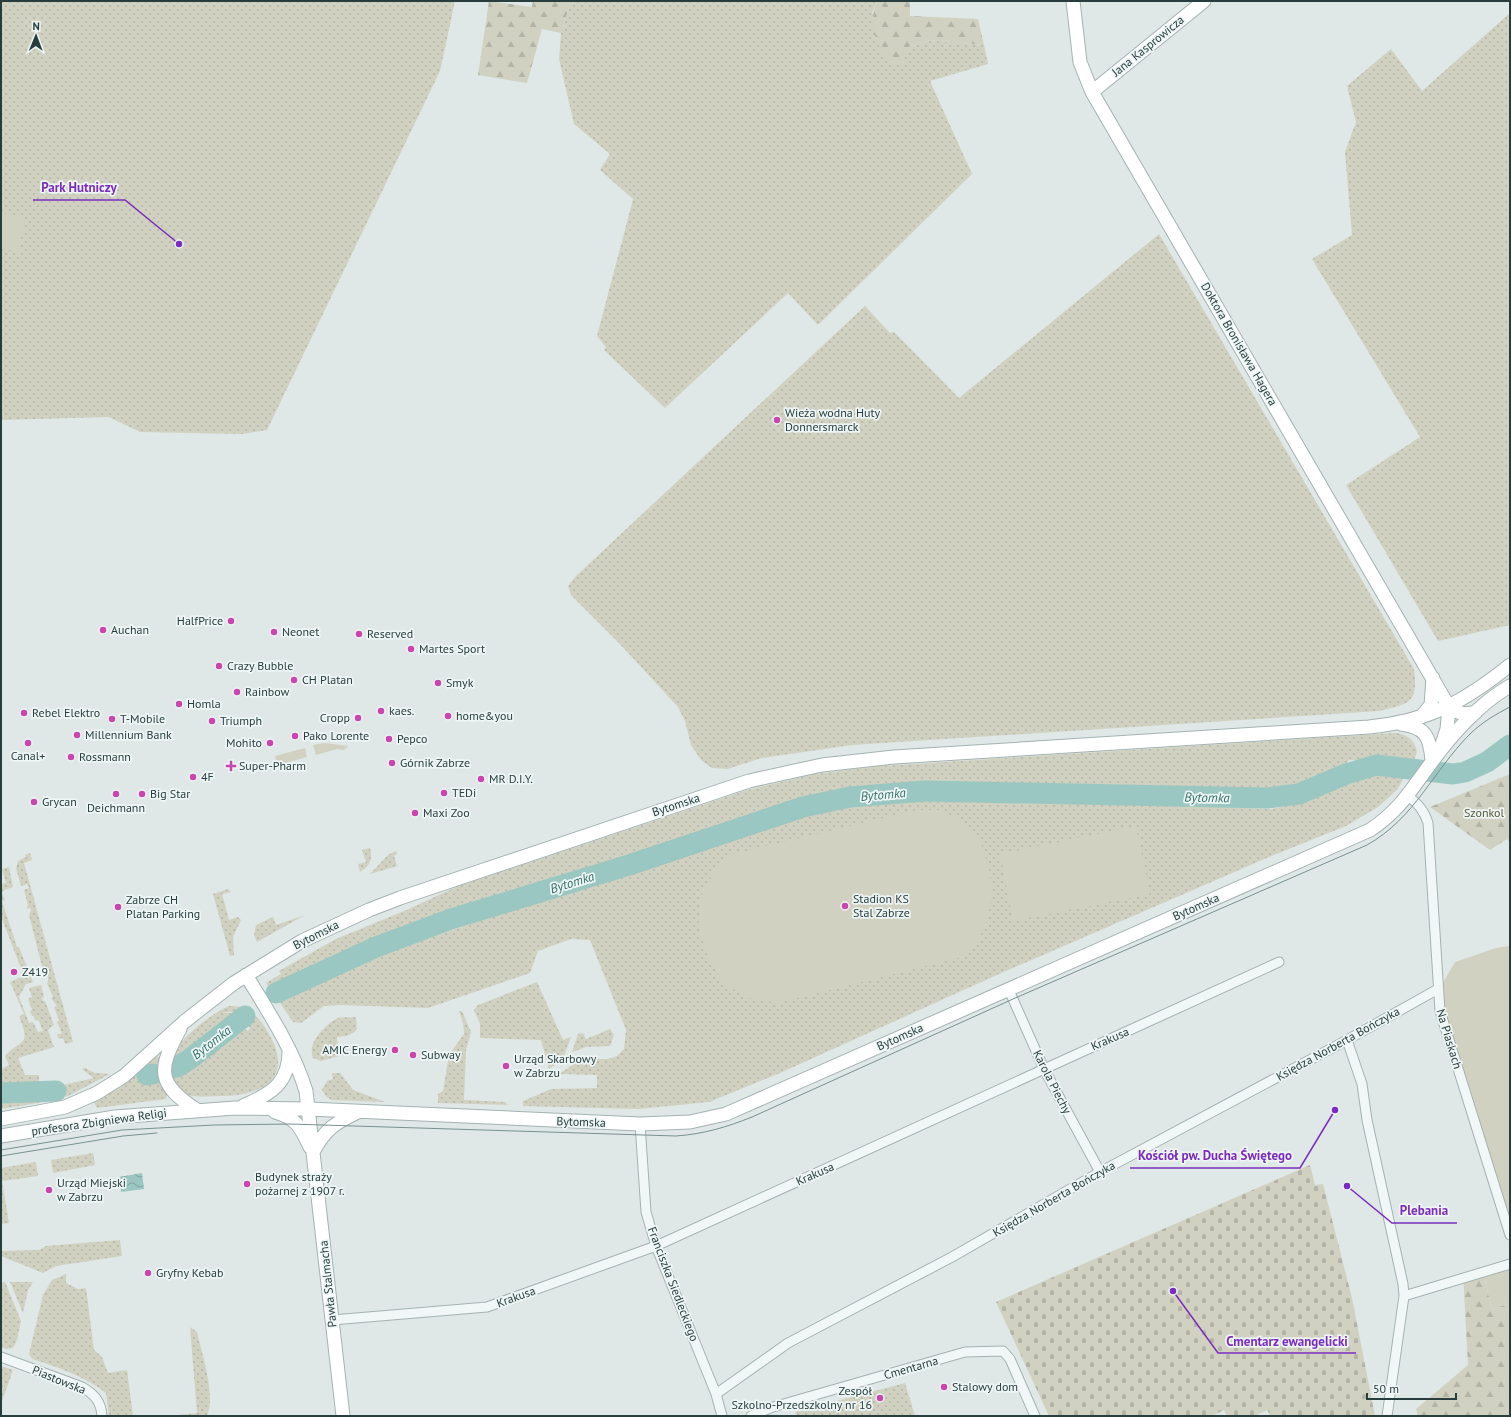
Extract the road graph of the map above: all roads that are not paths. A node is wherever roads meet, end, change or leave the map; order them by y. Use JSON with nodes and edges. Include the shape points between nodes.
{"nodes":[{"id":1,"x":1074,"y":1,"type":"edge"},
{"id":2,"x":1204,"y":1,"type":"edge"},
{"id":3,"x":1092,"y":92,"type":"junction"},
{"id":4,"x":1510,"y":665,"type":"edge"},
{"id":5,"x":1433,"y":676,"type":"junction"},
{"id":6,"x":1510,"y":686,"type":"edge"},
{"id":7,"x":1449,"y":707,"type":"junction"},
{"id":8,"x":1476,"y":712,"type":"junction"},
{"id":9,"x":1420,"y":718,"type":"junction"},
{"id":10,"x":1398,"y":723,"type":"junction"},
{"id":11,"x":1436,"y":757,"type":"junction"},
{"id":12,"x":1411,"y":792,"type":"junction"},
{"id":13,"x":1279,"y":962,"type":"dead end"},
{"id":14,"x":246,"y":975,"type":"junction"},
{"id":15,"x":1008,"y":988,"type":"junction"},
{"id":16,"x":1438,"y":989,"type":"junction"},
{"id":17,"x":184,"y":1022,"type":"junction"},
{"id":18,"x":1347,"y":1040,"type":"junction"},
{"id":19,"x":288,"y":1047,"type":"junction"},
{"id":20,"x":1044,"y":1069,"type":"junction"},
{"id":21,"x":235,"y":1108,"type":"junction"},
{"id":22,"x":309,"y":1109,"type":"junction"},
{"id":23,"x":197,"y":1110,"type":"junction"},
{"id":24,"x":360,"y":1112,"type":"junction"},
{"id":25,"x":1,"y":1119,"type":"edge"},
{"id":26,"x":640,"y":1124,"type":"junction"},
{"id":27,"x":1,"y":1136,"type":"edge"},
{"id":28,"x":313,"y":1152,"type":"junction"},
{"id":29,"x":1100,"y":1172,"type":"junction"},
{"id":30,"x":1510,"y":1235,"type":"edge"},
{"id":31,"x":656,"y":1246,"type":"junction"},
{"id":32,"x":1510,"y":1264,"type":"edge"},
{"id":33,"x":1404,"y":1296,"type":"junction"},
{"id":34,"x":332,"y":1320,"type":"junction"},
{"id":35,"x":1,"y":1357,"type":"edge"},
{"id":36,"x":716,"y":1394,"type":"junction"},
{"id":37,"x":102,"y":1416,"type":"edge"},
{"id":38,"x":343,"y":1416,"type":"edge"},
{"id":39,"x":722,"y":1416,"type":"edge"},
{"id":40,"x":751,"y":1416,"type":"edge"},
{"id":41,"x":1035,"y":1416,"type":"edge"},
{"id":42,"x":1387,"y":1416,"type":"edge"}],
"edges":[{"from":1,"to":3,"type":"street","name":"Doktora Bronisława Hagera","via":[[1080,62]]},
{"from":2,"to":3,"type":"street","name":"Jana Kasprowicza"},
{"from":3,"to":5,"type":"street","name":"Doktora Bronisława Hagera"},
{"from":4,"to":7,"type":"street","name":"Bytomska","via":[[1476,692]]},
{"from":5,"to":7,"type":"street","name":"Doktora Bronisława Hagera"},
{"from":5,"to":9,"type":"street","via":[[1431,705]]},
{"from":6,"to":8,"type":"street","name":"Bytomska"},
{"from":7,"to":8,"type":"street","via":[[1457,713]]},
{"from":7,"to":9,"type":"street","name":"Bytomska"},
{"from":7,"to":11,"type":"street","name":"Bytomska","via":[[1447,729]]},
{"from":8,"to":11,"type":"street","name":"Bytomska"},
{"from":9,"to":10,"type":"street","name":"Bytomska"},
{"from":10,"to":11,"type":"street","name":"Bytomska","via":[[1414,726],[1422,731]]},
{"from":10,"to":14,"type":"street","name":"Bytomska","via":[[1369,727],[894,756],[785,772],[692,799],[400,898],[308,938]]},
{"from":11,"to":12,"type":"street","name":"Bytomska"},
{"from":12,"to":15,"type":"street","name":"Bytomska","via":[[1386,820],[1357,837]]},
{"from":12,"to":16,"type":"street","name":"Na Piaskach","via":[[1425,813],[1428,823]]},
{"from":13,"to":20,"type":"street","name":"Krakusa"},
{"from":14,"to":17,"type":"street","name":"Bytomska"},
{"from":14,"to":19,"type":"street"},
{"from":15,"to":20,"type":"street","name":"Karola Piechy"},
{"from":15,"to":26,"type":"street","name":"Bytomska","via":[[726,1114],[690,1122]]},
{"from":16,"to":18,"type":"street","name":"Księdza Norberta Bończyka"},
{"from":16,"to":30,"type":"street","name":"Na Piaskach","via":[[1440,1011]]},
{"from":17,"to":23,"type":"street","name":"Bytomska","via":[[168,1054],[165,1078],[174,1093]]},
{"from":17,"to":25,"type":"street","name":"profesora Zbigniewa Religi","via":[[124,1076],[97,1094],[60,1108]]},
{"from":18,"to":29,"type":"street","name":"Księdza Norberta Bończyka"},
{"from":18,"to":33,"type":"street","via":[[1362,1084],[1367,1120]]},
{"from":19,"to":21,"type":"street","name":"Bytomska","via":[[289,1063],[278,1084],[270,1093]]},
{"from":19,"to":22,"type":"street","via":[[301,1076]]},
{"from":20,"to":29,"type":"street","name":"Karola Piechy"},
{"from":20,"to":31,"type":"street","name":"Krakusa"},
{"from":21,"to":22,"type":"street","name":"Bytomska"},
{"from":21,"to":23,"type":"street","name":"Bytomska"},
{"from":21,"to":28,"type":"street","name":"Pawła Stalmacha","via":[[275,1112],[290,1117],[302,1130]]},
{"from":22,"to":24,"type":"street","name":"Bytomska"},
{"from":22,"to":28,"type":"street","name":"Pawła Stalmacha"},
{"from":23,"to":27,"type":"street","name":"profesora Zbigniewa Religi","via":[[115,1117]]},
{"from":24,"to":26,"type":"street","name":"Bytomska"},
{"from":24,"to":28,"type":"street","via":[[327,1130]]},
{"from":26,"to":31,"type":"street","name":"Franciszka Siedleckiego","via":[[646,1212]]},
{"from":28,"to":34,"type":"street","name":"Pawła Stalmacha"},
{"from":29,"to":36,"type":"street","name":"Księdza Norberta Bończyka","via":[[952,1257],[788,1343]]},
{"from":31,"to":34,"type":"street","name":"Krakusa","via":[[487,1307]]},
{"from":31,"to":36,"type":"street","name":"Franciszka Siedleckiego"},
{"from":32,"to":33,"type":"street"},
{"from":33,"to":42,"type":"street"},
{"from":34,"to":38,"type":"street","name":"Pawła Stalmacha"},
{"from":35,"to":37,"type":"street","name":"Piastowska","via":[[82,1387],[97,1398]]},
{"from":36,"to":39,"type":"street","name":"Franciszka Siedleckiego"},
{"from":40,"to":41,"type":"street","name":"Cmentarna","via":[[780,1405],[965,1352],[994,1350],[1003,1351],[1010,1359]]}]}
